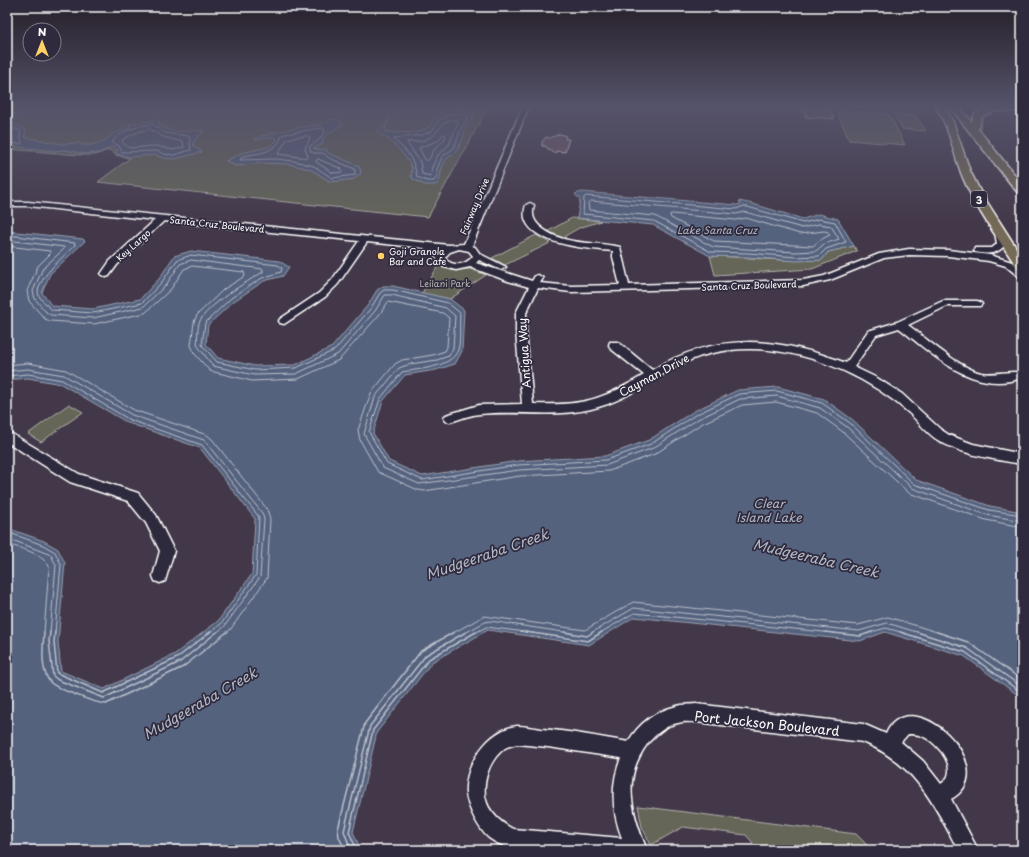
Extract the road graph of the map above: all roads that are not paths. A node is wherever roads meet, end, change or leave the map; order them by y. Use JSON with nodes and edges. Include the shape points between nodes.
{"nodes":[{"id":1,"x":509,"y":146,"type":"edge"},
{"id":2,"x":957,"y":146,"type":"edge"},
{"id":3,"x":987,"y":146,"type":"edge"},
{"id":4,"x":1022,"y":191,"type":"edge"},
{"id":5,"x":7,"y":204,"type":"edge"},
{"id":6,"x":530,"y":205,"type":"dead end"},
{"id":7,"x":162,"y":218,"type":"junction"},
{"id":8,"x":999,"y":232,"type":"junction"},
{"id":9,"x":364,"y":240,"type":"junction"},
{"id":10,"x":427,"y":247,"type":"junction"},
{"id":11,"x":467,"y":247,"type":"junction"},
{"id":12,"x":448,"y":248,"type":"junction"},
{"id":13,"x":947,"y":248,"type":"junction"},
{"id":14,"x":906,"y":249,"type":"junction"},
{"id":15,"x":477,"y":256,"type":"junction"},
{"id":16,"x":441,"y":257,"type":"junction"},
{"id":17,"x":986,"y":257,"type":"junction"},
{"id":18,"x":470,"y":264,"type":"junction"},
{"id":19,"x":1022,"y":266,"type":"edge"},
{"id":20,"x":106,"y":274,"type":"dead end"},
{"id":21,"x":1022,"y":274,"type":"edge"},
{"id":22,"x":536,"y":281,"type":"junction"},
{"id":23,"x":624,"y":284,"type":"junction"},
{"id":24,"x":977,"y":304,"type":"dead end"},
{"id":25,"x":284,"y":322,"type":"dead end"},
{"id":26,"x":900,"y":324,"type":"junction"},
{"id":27,"x":614,"y":345,"type":"dead end"},
{"id":28,"x":848,"y":368,"type":"junction"},
{"id":29,"x":652,"y":376,"type":"junction"},
{"id":30,"x":1015,"y":376,"type":"dead end"},
{"id":31,"x":528,"y":409,"type":"junction"},
{"id":32,"x":450,"y":418,"type":"dead end"},
{"id":33,"x":7,"y":436,"type":"edge"},
{"id":34,"x":1022,"y":459,"type":"edge"},
{"id":35,"x":160,"y":576,"type":"dead end"},
{"id":36,"x":891,"y":746,"type":"junction"},
{"id":37,"x":631,"y":751,"type":"junction"},
{"id":38,"x":939,"y":795,"type":"junction"},
{"id":39,"x":636,"y":850,"type":"edge"},
{"id":40,"x":968,"y":850,"type":"edge"}],
"edges":[{"from":1,"to":11,"type":"street","name":"Fairway Drive"},
{"from":2,"to":8,"type":"main road","number":"3","via":[[969,180]]},
{"from":3,"to":4,"type":"main road"},
{"from":5,"to":7,"type":"street","name":"Santa Cruz Boulevard"},
{"from":6,"to":23,"type":"street","via":[[528,215],[531,224],[541,233],[575,245],[617,249]]},
{"from":7,"to":9,"type":"street","name":"Santa Cruz Boulevard"},
{"from":7,"to":20,"type":"street","name":"Key Largo","via":[[113,263]]},
{"from":8,"to":13,"type":"street","name":"Santa Cruz Boulevard","via":[[1001,245],[994,250]]},
{"from":8,"to":19,"type":"main road","number":"3"},
{"from":9,"to":10,"type":"street","name":"Santa Cruz Boulevard"},
{"from":9,"to":25,"type":"street","via":[[335,282],[322,295]]},
{"from":10,"to":12,"type":"street","name":"Santa Cruz Boulevard"},
{"from":10,"to":16,"type":"street"},
{"from":11,"to":12,"type":"street"},
{"from":11,"to":15,"type":"street"},
{"from":12,"to":16,"type":"street"},
{"from":13,"to":14,"type":"street","name":"Santa Cruz Boulevard"},
{"from":13,"to":17,"type":"street","via":[[992,255]]},
{"from":14,"to":17,"type":"street","name":"Santa Cruz Boulevard"},
{"from":14,"to":23,"type":"street","name":"Santa Cruz Boulevard","via":[[827,278],[803,283]]},
{"from":15,"to":18,"type":"street"},
{"from":15,"to":22,"type":"street","name":"Santa Cruz Boulevard"},
{"from":16,"to":18,"type":"street","via":[[443,262],[451,266]]},
{"from":17,"to":21,"type":"street","name":"Santa Cruz Boulevard","via":[[1009,264]]},
{"from":18,"to":22,"type":"street","name":"Santa Cruz Boulevard","via":[[516,281]]},
{"from":22,"to":23,"type":"street","name":"Santa Cruz Boulevard","via":[[571,289]]},
{"from":22,"to":31,"type":"street","name":"Antigua Way","via":[[521,313]]},
{"from":24,"to":26,"type":"street","via":[[946,303]]},
{"from":26,"to":28,"type":"street","via":[[872,333]]},
{"from":26,"to":30,"type":"street","via":[[966,371],[978,376]]},
{"from":27,"to":29,"type":"street"},
{"from":28,"to":29,"type":"street","name":"Cayman Drive","via":[[797,350],[730,345],[701,351]]},
{"from":28,"to":34,"type":"street","name":"Cayman Drive","via":[[887,391],[942,437],[973,449]]},
{"from":29,"to":31,"type":"street","name":"Cayman Drive","via":[[608,400],[593,405]]},
{"from":31,"to":32,"type":"street","name":"Cayman Drive","via":[[481,409]]},
{"from":33,"to":35,"type":"street","via":[[75,478],[133,497],[151,519],[167,550]]},
{"from":36,"to":37,"type":"street","name":"Port Jackson Boulevard","via":[[863,733],[696,713],[677,714],[661,721],[645,732]]},
{"from":36,"to":38,"type":"street","name":"Port Jackson Boulevard","via":[[913,763]]},
{"from":36,"to":38,"type":"street","via":[[895,734],[905,725],[930,730],[945,742],[955,760],[958,777],[954,786]]},
{"from":37,"to":39,"type":"street","name":"Port Jackson Boulevard","via":[[622,788],[624,815]]},
{"from":37,"to":39,"type":"street","name":"Port Jackson Boulevard","via":[[517,735],[500,741],[486,756],[478,774],[475,794],[483,818],[496,831],[512,839]]},
{"from":38,"to":40,"type":"street","name":"Port Jackson Boulevard"}]}
